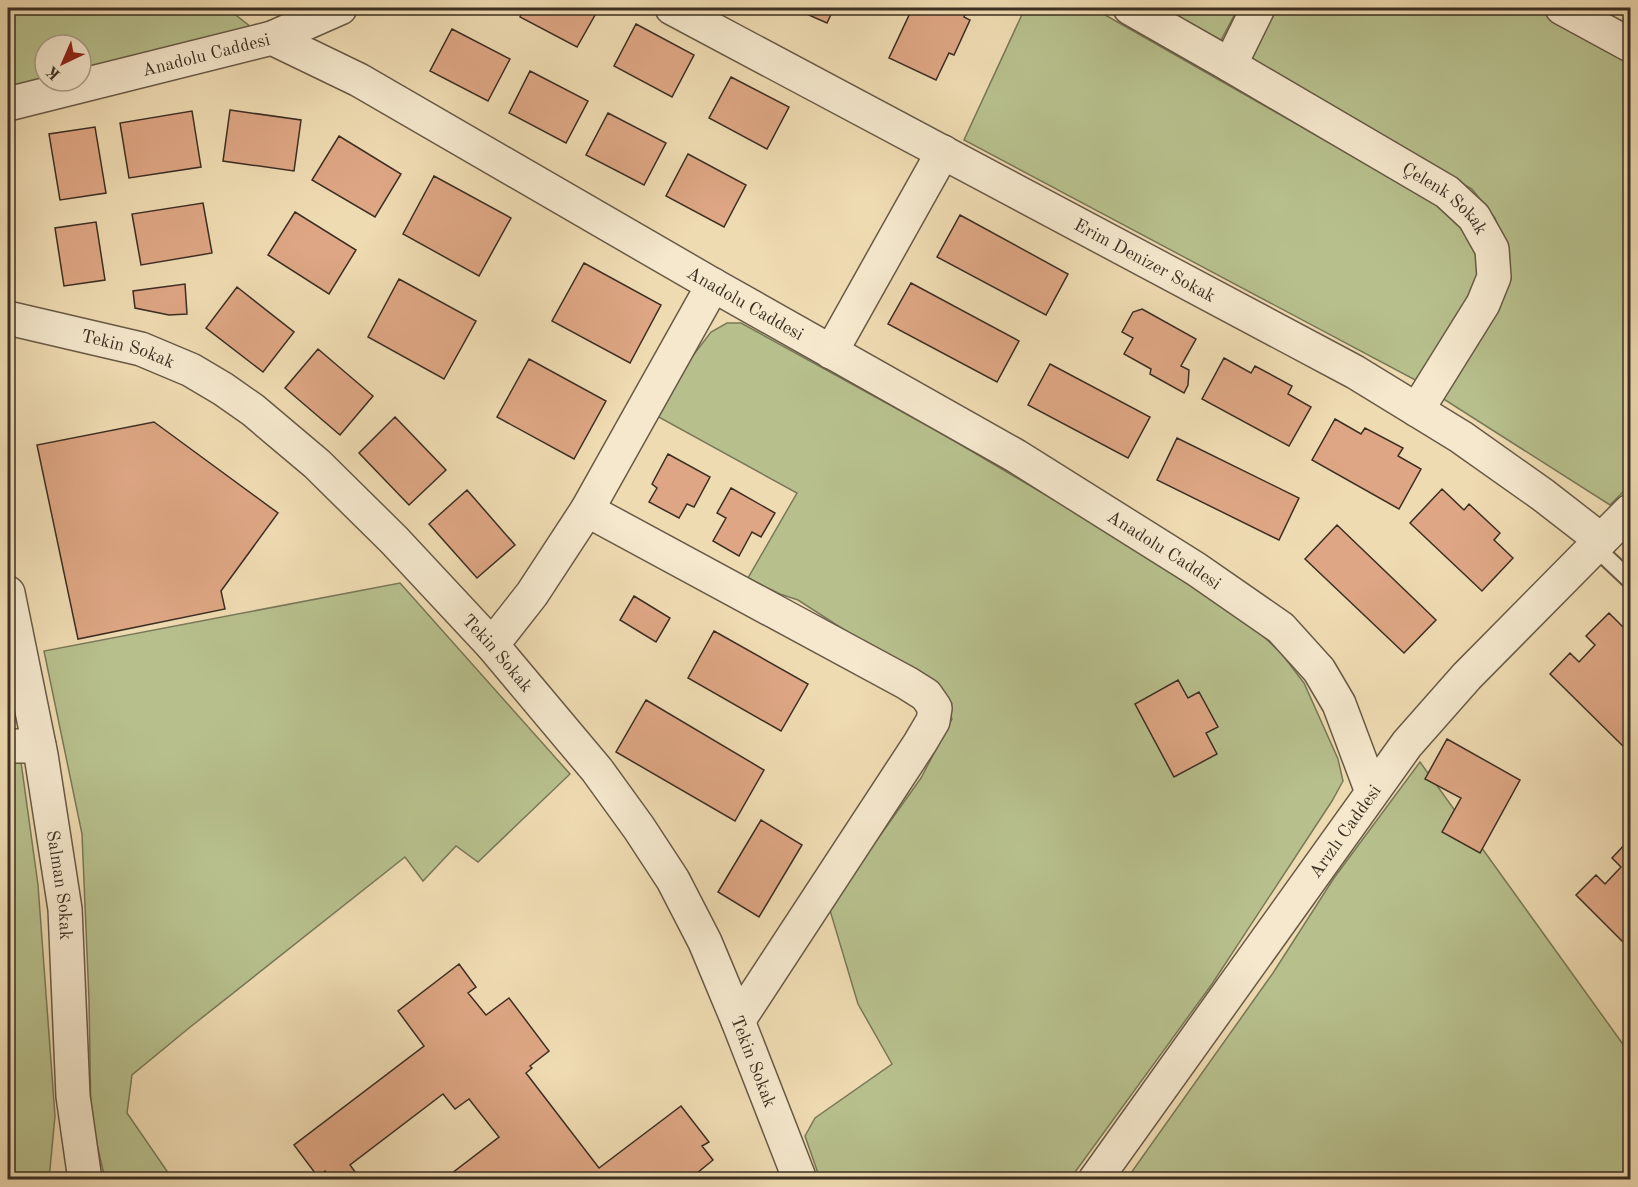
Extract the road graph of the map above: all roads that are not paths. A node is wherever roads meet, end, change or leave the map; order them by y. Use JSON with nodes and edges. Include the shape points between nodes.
{"nodes":[{"id":1,"x":340,"y":8,"type":"edge"},
{"id":2,"x":672,"y":8,"type":"edge"},
{"id":3,"x":1130,"y":8,"type":"edge"},
{"id":4,"x":1258,"y":8,"type":"edge"},
{"id":5,"x":1562,"y":8,"type":"edge"},
{"id":6,"x":272,"y":38,"type":"junction"},
{"id":7,"x":1630,"y":45,"type":"edge"},
{"id":8,"x":1230,"y":65,"type":"junction"},
{"id":9,"x":8,"y":104,"type":"edge"},
{"id":10,"x":943,"y":152,"type":"junction"},
{"id":11,"x":713,"y":285,"type":"junction"},
{"id":12,"x":8,"y":318,"type":"edge"},
{"id":13,"x":831,"y":352,"type":"junction"},
{"id":14,"x":1417,"y":410,"type":"junction"},
{"id":15,"x":587,"y":510,"type":"junction"},
{"id":16,"x":1630,"y":511,"type":"edge"},
{"id":17,"x":1598,"y":543,"type":"junction"},
{"id":18,"x":1630,"y":580,"type":"edge"},
{"id":19,"x":8,"y":593,"type":"edge"},
{"id":20,"x":492,"y":645,"type":"junction"},
{"id":21,"x":23,"y":746,"type":"edge"},
{"id":22,"x":1372,"y":792,"type":"junction"},
{"id":23,"x":738,"y":1021,"type":"junction"},
{"id":24,"x":85,"y":1179,"type":"edge"},
{"id":25,"x":800,"y":1179,"type":"edge"},
{"id":26,"x":1095,"y":1179,"type":"edge"}],
"edges":[{"from":1,"to":6,"type":"street"},
{"from":2,"to":10,"type":"street","name":"Erim Denizer Sokak"},
{"from":3,"to":8,"type":"street","name":"Çelenk Sokak"},
{"from":4,"to":8,"type":"street"},
{"from":5,"to":7,"type":"street"},
{"from":6,"to":9,"type":"street","name":"Anadolu Caddesi"},
{"from":6,"to":11,"type":"street","name":"Anadolu Caddesi","via":[[359,80]]},
{"from":8,"to":14,"type":"street","name":"Çelenk Sokak","via":[[1447,192],[1474,217],[1492,249],[1494,277],[1484,303]]},
{"from":10,"to":13,"type":"street"},
{"from":10,"to":14,"type":"street","name":"Erim Denizer Sokak","via":[[1355,372]]},
{"from":11,"to":13,"type":"street","name":"Anadolu Caddesi"},
{"from":11,"to":15,"type":"street"},
{"from":12,"to":20,"type":"street","name":"Tekin Sokak","via":[[141,349],[223,388],[317,464]]},
{"from":13,"to":22,"type":"street","name":"Anadolu Caddesi","via":[[1016,456],[1196,569],[1281,628],[1320,670],[1339,704]]},
{"from":14,"to":17,"type":"street","name":"Erim Denizer Sokak","via":[[1525,482]]},
{"from":15,"to":20,"type":"street","via":[[532,594]]},
{"from":15,"to":23,"type":"street","via":[[907,683],[926,695],[935,708],[933,722],[920,743]]},
{"from":16,"to":17,"type":"street","name":"Arızlı Caddesi"},
{"from":17,"to":18,"type":"lane"},
{"from":17,"to":22,"type":"street","name":"Arızlı Caddesi","via":[[1467,676],[1407,744]]},
{"from":19,"to":21,"type":"street","name":"Salman Sokak"},
{"from":20,"to":23,"type":"street","name":"Tekin Sokak","via":[[597,770],[639,828],[695,922]]},
{"from":21,"to":24,"type":"street","name":"Salman Sokak","via":[[65,909],[73,1096]]},
{"from":22,"to":26,"type":"street","name":"Arızlı Caddesi"},
{"from":23,"to":25,"type":"street","name":"Tekin Sokak"}]}
